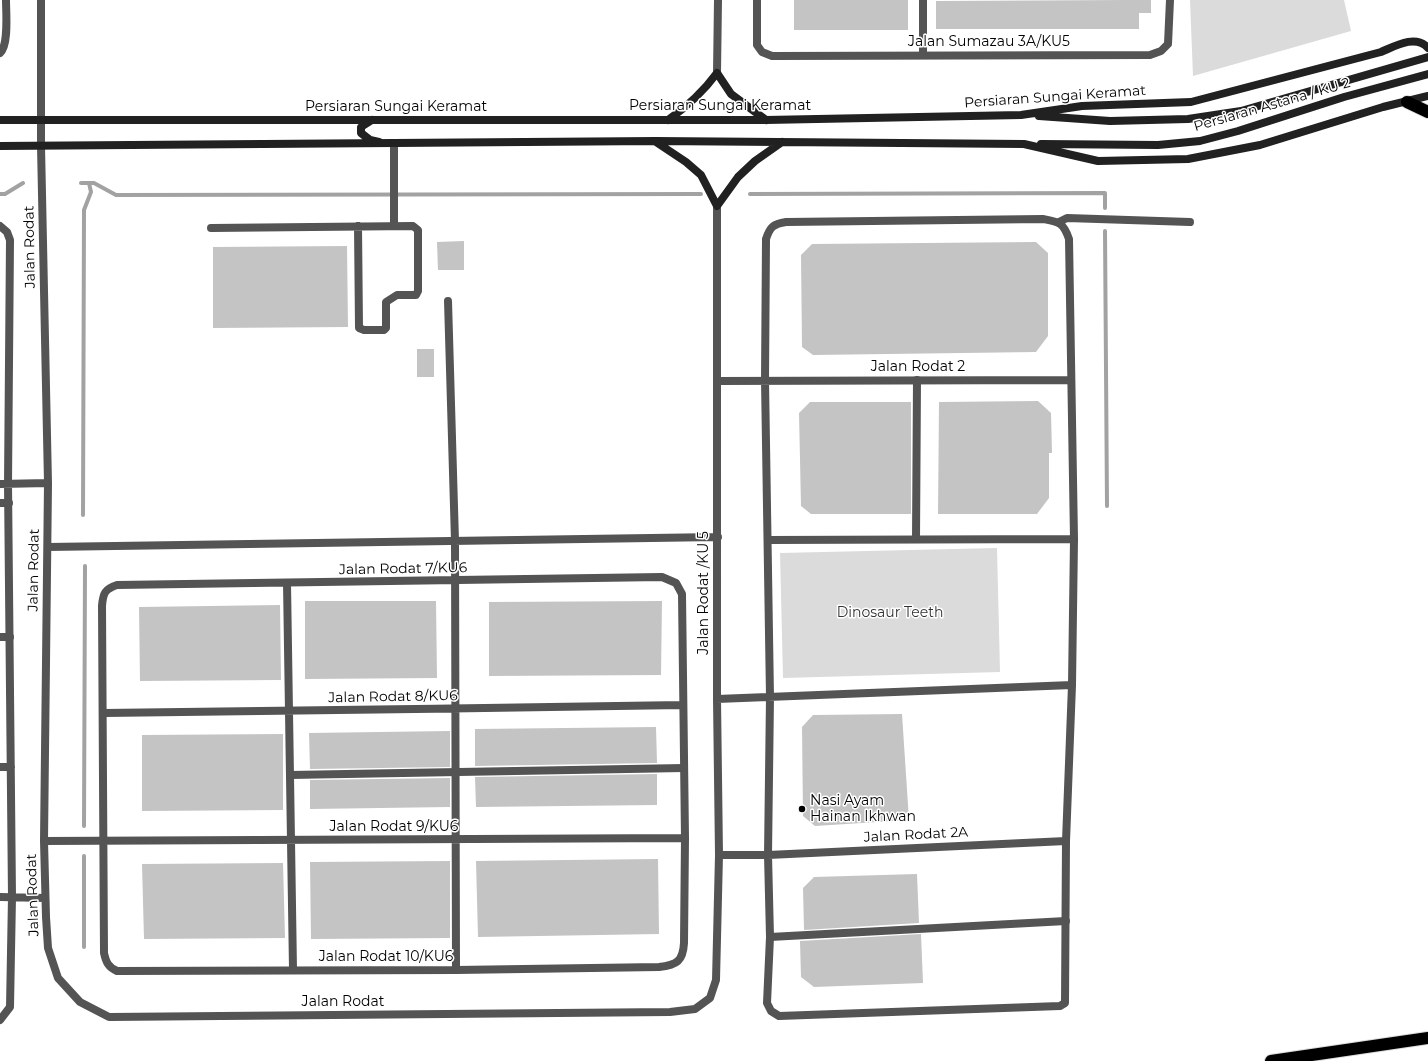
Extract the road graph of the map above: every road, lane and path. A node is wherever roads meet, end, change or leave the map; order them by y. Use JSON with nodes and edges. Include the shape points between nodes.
{"nodes":[{"id":1,"x":6,"y":0,"type":"edge"},
{"id":2,"x":41,"y":0,"type":"edge"},
{"id":3,"x":718,"y":0,"type":"edge"},
{"id":4,"x":757,"y":0,"type":"edge"},
{"id":5,"x":923,"y":0,"type":"edge"},
{"id":6,"x":1170,"y":0,"type":"edge"},
{"id":7,"x":1428,"y":48,"type":"edge"},
{"id":8,"x":0,"y":53,"type":"edge"},
{"id":9,"x":923,"y":55,"type":"junction"},
{"id":10,"x":1428,"y":57,"type":"edge"},
{"id":11,"x":717,"y":73,"type":"junction"},
{"id":12,"x":1428,"y":74,"type":"edge"},
{"id":13,"x":1428,"y":96,"type":"edge"},
{"id":14,"x":1407,"y":102,"type":"junction"},
{"id":15,"x":1428,"y":112,"type":"edge"},
{"id":16,"x":1024,"y":114,"type":"junction"},
{"id":17,"x":0,"y":120,"type":"edge"},
{"id":18,"x":41,"y":120,"type":"junction"},
{"id":19,"x":372,"y":120,"type":"junction"},
{"id":20,"x":668,"y":120,"type":"junction"},
{"id":21,"x":766,"y":120,"type":"junction"},
{"id":22,"x":656,"y":141,"type":"junction"},
{"id":23,"x":782,"y":142,"type":"junction"},
{"id":24,"x":393,"y":144,"type":"junction"},
{"id":25,"x":1024,"y":144,"type":"junction"},
{"id":26,"x":0,"y":146,"type":"edge"},
{"id":27,"x":41,"y":146,"type":"junction"},
{"id":28,"x":717,"y":206,"type":"junction"},
{"id":29,"x":1059,"y":222,"type":"junction"},
{"id":30,"x":1190,"y":222,"type":"dead end"},
{"id":31,"x":0,"y":226,"type":"edge"},
{"id":32,"x":358,"y":226,"type":"junction"},
{"id":33,"x":394,"y":226,"type":"junction"},
{"id":34,"x":211,"y":228,"type":"dead end"},
{"id":35,"x":448,"y":301,"type":"dead end"},
{"id":36,"x":4,"y":355,"type":"edge"},
{"id":37,"x":765,"y":380,"type":"junction"},
{"id":38,"x":917,"y":380,"type":"junction"},
{"id":39,"x":1071,"y":380,"type":"junction"},
{"id":40,"x":717,"y":381,"type":"junction"},
{"id":41,"x":48,"y":483,"type":"junction"},
{"id":42,"x":4,"y":484,"type":"edge"},
{"id":43,"x":4,"y":504,"type":"edge"},
{"id":44,"x":718,"y":537,"type":"junction"},
{"id":45,"x":916,"y":539,"type":"junction"},
{"id":46,"x":1074,"y":539,"type":"junction"},
{"id":47,"x":768,"y":540,"type":"junction"},
{"id":48,"x":456,"y":541,"type":"junction"},
{"id":49,"x":48,"y":547,"type":"junction"},
{"id":50,"x":456,"y":581,"type":"junction"},
{"id":51,"x":287,"y":583,"type":"junction"},
{"id":52,"x":0,"y":637,"type":"edge"},
{"id":53,"x":10,"y":637,"type":"junction"},
{"id":54,"x":1072,"y":685,"type":"junction"},
{"id":55,"x":770,"y":697,"type":"junction"},
{"id":56,"x":717,"y":699,"type":"junction"},
{"id":57,"x":683,"y":705,"type":"junction"},
{"id":58,"x":457,"y":708,"type":"junction"},
{"id":59,"x":289,"y":712,"type":"junction"},
{"id":60,"x":104,"y":713,"type":"junction"},
{"id":61,"x":0,"y":767,"type":"edge"},
{"id":62,"x":11,"y":767,"type":"junction"},
{"id":63,"x":684,"y":768,"type":"junction"},
{"id":64,"x":456,"y":772,"type":"junction"},
{"id":65,"x":290,"y":775,"type":"junction"},
{"id":66,"x":685,"y":838,"type":"junction"},
{"id":67,"x":456,"y":839,"type":"junction"},
{"id":68,"x":44,"y":841,"type":"junction"},
{"id":69,"x":291,"y":841,"type":"junction"},
{"id":70,"x":1066,"y":841,"type":"junction"},
{"id":71,"x":103,"y":842,"type":"junction"},
{"id":72,"x":719,"y":855,"type":"junction"},
{"id":73,"x":768,"y":855,"type":"junction"},
{"id":74,"x":0,"y":897,"type":"edge"},
{"id":75,"x":12,"y":897,"type":"junction"},
{"id":76,"x":45,"y":898,"type":"junction"},
{"id":77,"x":1066,"y":921,"type":"junction"},
{"id":78,"x":770,"y":937,"type":"junction"},
{"id":79,"x":293,"y":970,"type":"junction"},
{"id":80,"x":456,"y":970,"type":"junction"},
{"id":81,"x":716,"y":980,"type":"joint"},
{"id":82,"x":0,"y":1020,"type":"edge"},
{"id":83,"x":1428,"y":1038,"type":"edge"},
{"id":84,"x":1271,"y":1061,"type":"edge"}],
"edges":[{"from":1,"to":8,"type":"street","via":[[6,39],[4,49]]},
{"from":2,"to":18,"type":"street","name":"Jalan Rodat"},
{"from":3,"to":11,"type":"street"},
{"from":4,"to":9,"type":"street","name":"Jalan Sumazau 3A/KU5","via":[[757,44],[762,52],[772,56]]},
{"from":5,"to":9,"type":"street"},
{"from":6,"to":9,"type":"street","name":"Jalan Sumazau 3A/KU5","via":[[1168,44],[1161,51],[1150,55]]},
{"from":7,"to":16,"type":"street","name":"Persiaran Sungai Keramat","via":[[1413,41],[1402,42],[1381,52],[1191,102],[1082,106]]},
{"from":10,"to":16,"type":"street","name":"Persiaran Astana / KU 2","via":[[1241,111],[1188,119],[1110,121]]},
{"from":11,"to":20,"type":"street","via":[[703,92]]},
{"from":11,"to":21,"type":"street","via":[[731,94]]},
{"from":12,"to":25,"type":"street","name":"Persiaran Astana / KU 2","via":[[1200,141],[1158,145]]},
{"from":13,"to":14,"type":"street"},
{"from":14,"to":15,"type":"highway"},
{"from":14,"to":25,"type":"street","via":[[1383,106],[1260,145],[1188,159],[1098,161]]},
{"from":16,"to":21,"type":"street","name":"Persiaran Sungai Keramat"},
{"from":17,"to":18,"type":"street","name":"Persiaran Sungai Keramat"},
{"from":18,"to":19,"type":"street","name":"Persiaran Sungai Keramat"},
{"from":18,"to":27,"type":"street","name":"Jalan Rodat"},
{"from":19,"to":20,"type":"street","name":"Persiaran Sungai Keramat"},
{"from":19,"to":24,"type":"street","via":[[361,127],[361,134],[370,140]]},
{"from":20,"to":21,"type":"street","name":"Persiaran Sungai Keramat"},
{"from":22,"to":23,"type":"street"},
{"from":22,"to":24,"type":"street"},
{"from":22,"to":28,"type":"street","via":[[701,175]]},
{"from":23,"to":25,"type":"street"},
{"from":23,"to":28,"type":"street","via":[[738,177]]},
{"from":24,"to":27,"type":"street"},
{"from":24,"to":33,"type":"street"},
{"from":26,"to":27,"type":"street"},
{"from":27,"to":41,"type":"street","name":"Jalan Rodat"},
{"from":28,"to":40,"type":"street","name":"Jalan Rodat /KU 5"},
{"from":29,"to":30,"type":"street","via":[[1067,218]]},
{"from":29,"to":37,"type":"street","via":[[1043,219],[776,224],[769,228],[766,239]]},
{"from":29,"to":39,"type":"street","via":[[1069,239]]},
{"from":31,"to":36,"type":"street","via":[[7,232],[10,240]]},
{"from":32,"to":33,"type":"street"},
{"from":32,"to":33,"type":"street","via":[[359,328],[384,330],[386,302],[397,295],[416,295],[418,291],[418,230],[413,226]]},
{"from":32,"to":34,"type":"street"},
{"from":35,"to":48,"type":"street"},
{"from":36,"to":42,"type":"street"},
{"from":37,"to":38,"type":"street","name":"Jalan Rodat 2"},
{"from":37,"to":40,"type":"street","name":"Jalan Rodat 2"},
{"from":37,"to":47,"type":"street"},
{"from":38,"to":39,"type":"street","name":"Jalan Rodat 2"},
{"from":38,"to":45,"type":"street"},
{"from":39,"to":46,"type":"street"},
{"from":40,"to":44,"type":"street","name":"Jalan Rodat /KU 5"},
{"from":41,"to":42,"type":"street"},
{"from":41,"to":49,"type":"street","name":"Jalan Rodat"},
{"from":42,"to":43,"type":"street"},
{"from":43,"to":53,"type":"street"},
{"from":44,"to":48,"type":"street"},
{"from":44,"to":56,"type":"street","name":"Jalan Rodat /KU 5"},
{"from":45,"to":46,"type":"street"},
{"from":45,"to":47,"type":"street"},
{"from":46,"to":54,"type":"street"},
{"from":47,"to":55,"type":"street"},
{"from":48,"to":49,"type":"street"},
{"from":48,"to":50,"type":"street"},
{"from":49,"to":68,"type":"street","name":"Jalan Rodat"},
{"from":50,"to":51,"type":"street","name":"Jalan Rodat 7/KU6"},
{"from":50,"to":57,"type":"street","name":"Jalan Rodat 7/KU6","via":[[662,577],[676,583],[682,594]]},
{"from":50,"to":58,"type":"street"},
{"from":51,"to":59,"type":"street"},
{"from":51,"to":60,"type":"street","name":"Jalan Rodat 7/KU6","via":[[117,585],[108,588],[102,595]]},
{"from":52,"to":53,"type":"street"},
{"from":53,"to":62,"type":"street"},
{"from":54,"to":55,"type":"street"},
{"from":54,"to":70,"type":"street"},
{"from":55,"to":56,"type":"street"},
{"from":55,"to":73,"type":"street"},
{"from":56,"to":72,"type":"street","name":"Jalan Rodat /KU 5"},
{"from":57,"to":58,"type":"street","name":"Jalan Rodat 8/KU6"},
{"from":57,"to":63,"type":"street"},
{"from":58,"to":59,"type":"street","name":"Jalan Rodat 8/KU6"},
{"from":58,"to":64,"type":"street"},
{"from":59,"to":60,"type":"street","name":"Jalan Rodat 8/KU6"},
{"from":59,"to":65,"type":"street"},
{"from":60,"to":71,"type":"street"},
{"from":61,"to":62,"type":"street"},
{"from":62,"to":75,"type":"street"},
{"from":63,"to":64,"type":"street"},
{"from":63,"to":66,"type":"street"},
{"from":64,"to":65,"type":"street"},
{"from":64,"to":67,"type":"street"},
{"from":65,"to":69,"type":"street"},
{"from":66,"to":67,"type":"street","name":"Jalan Rodat 9/KU6"},
{"from":66,"to":80,"type":"street","name":"Jalan Rodat 10/KU6","via":[[683,955],[670,966]]},
{"from":67,"to":69,"type":"street","name":"Jalan Rodat 9/KU6"},
{"from":67,"to":80,"type":"street"},
{"from":68,"to":71,"type":"street","name":"Jalan Rodat 9/KU6"},
{"from":68,"to":76,"type":"street","name":"Jalan Rodat"},
{"from":69,"to":71,"type":"street","name":"Jalan Rodat 9/KU6"},
{"from":69,"to":79,"type":"street"},
{"from":70,"to":73,"type":"street","name":"Jalan Rodat 2A"},
{"from":70,"to":77,"type":"street"},
{"from":71,"to":79,"type":"street","name":"Jalan Rodat 10/KU6","via":[[104,953],[111,968]]},
{"from":72,"to":73,"type":"street","name":"Jalan Rodat 2A"},
{"from":72,"to":81,"type":"street","name":"Jalan Rodat /KU 5"},
{"from":73,"to":78,"type":"street"},
{"from":74,"to":75,"type":"street"},
{"from":75,"to":76,"type":"street"},
{"from":75,"to":82,"type":"street","via":[[10,1007]]},
{"from":76,"to":81,"type":"street","name":"Jalan Rodat","via":[[48,948],[58,978],[80,1002],[109,1017],[670,1012],[695,1009],[710,998]]},
{"from":77,"to":78,"type":"street"},
{"from":77,"to":78,"type":"street","via":[[1066,996],[1065,1003],[1060,1006],[779,1016],[768,1008]]},
{"from":79,"to":80,"type":"street","name":"Jalan Rodat 10/KU6"},
{"from":83,"to":84,"type":"highway"}]}
